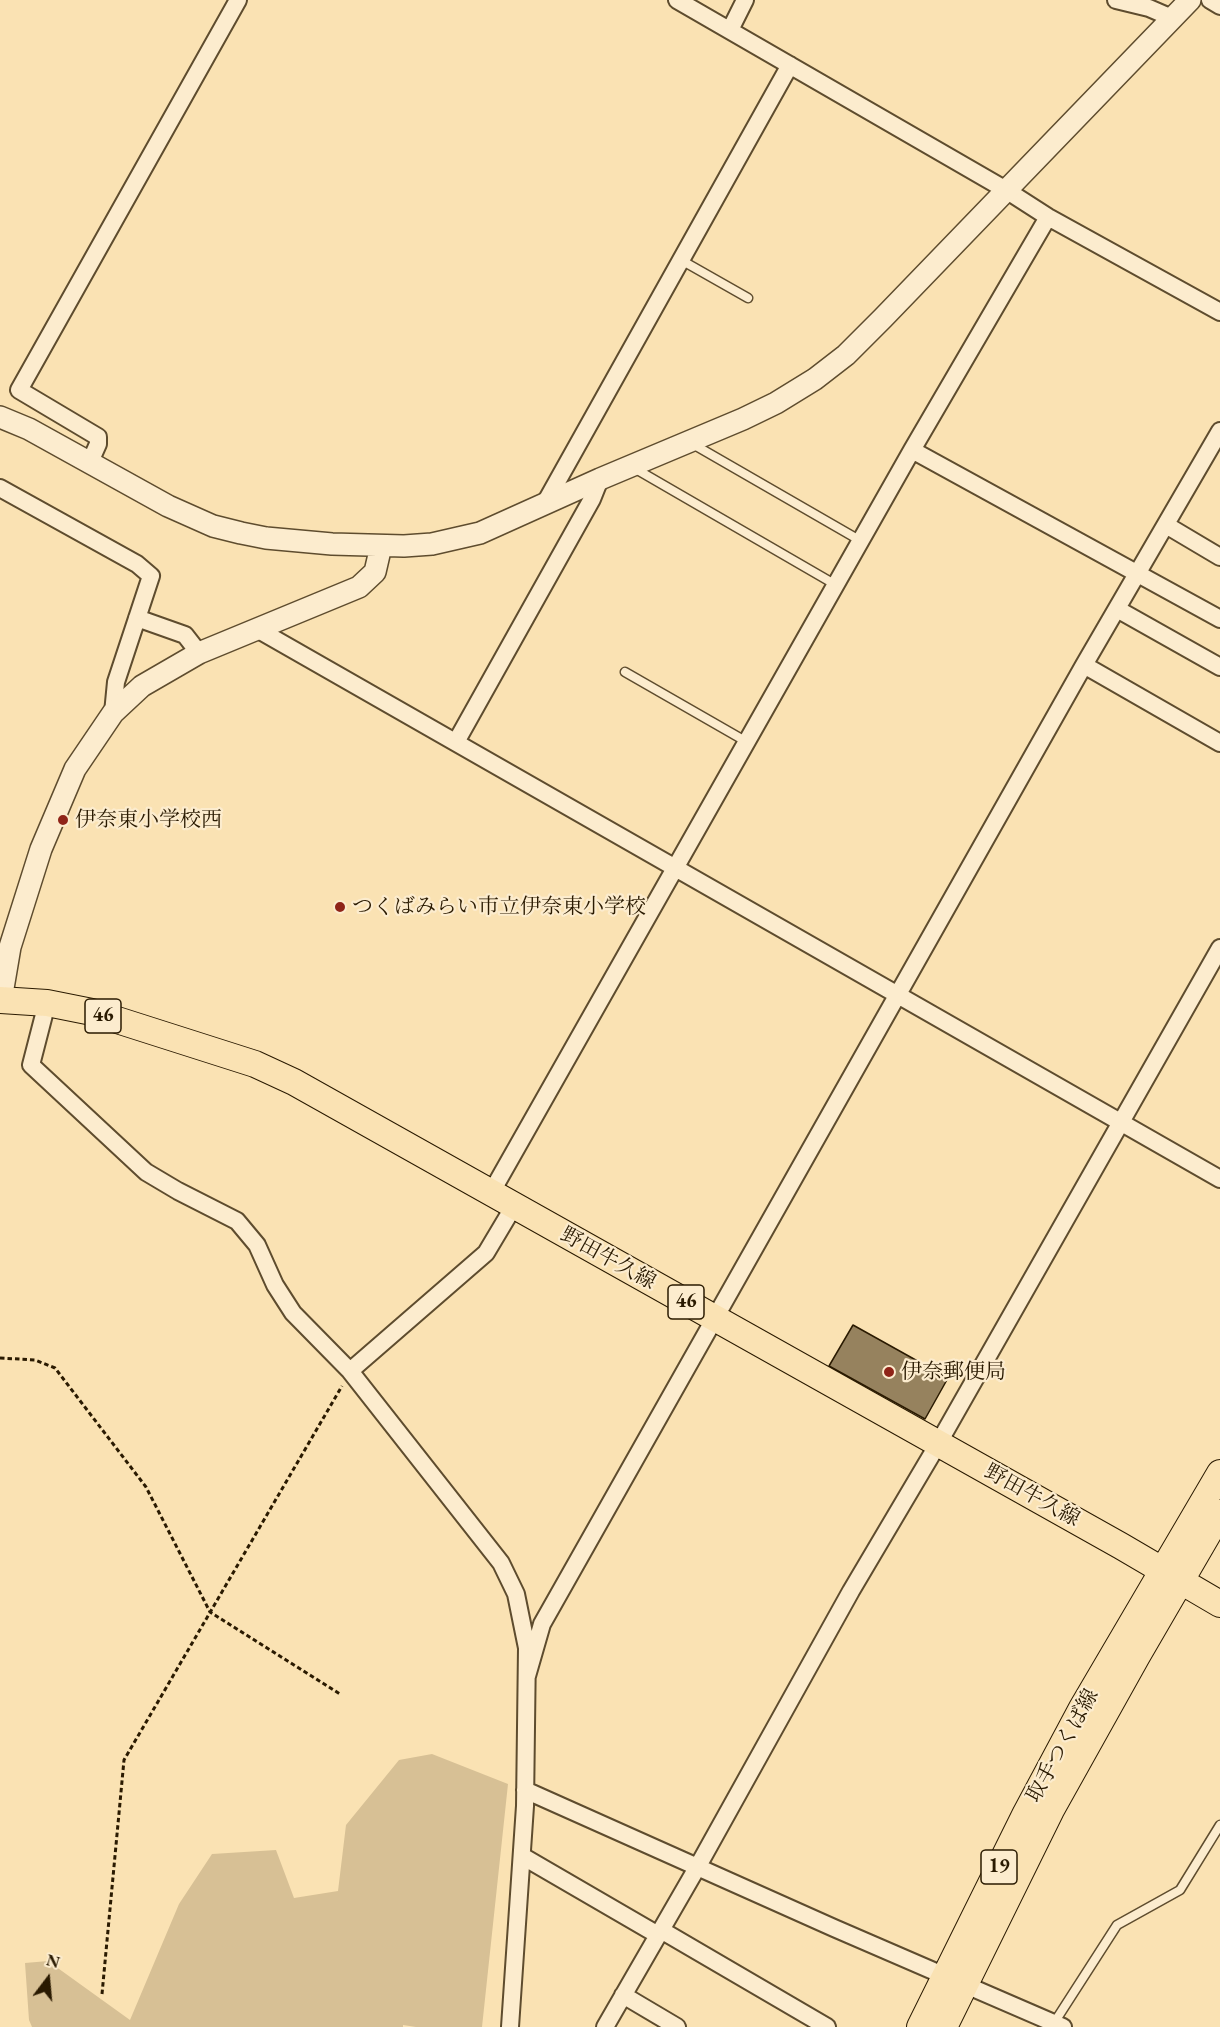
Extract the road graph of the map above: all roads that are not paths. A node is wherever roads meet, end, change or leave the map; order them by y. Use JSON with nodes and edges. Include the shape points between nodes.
{"nodes":[{"id":1,"x":238,"y":0,"type":"edge"},
{"id":2,"x":677,"y":0,"type":"edge"},
{"id":3,"x":745,"y":0,"type":"edge"},
{"id":4,"x":1116,"y":0,"type":"edge"},
{"id":5,"x":1190,"y":0,"type":"edge"},
{"id":6,"x":1210,"y":0,"type":"edge"},
{"id":7,"x":1220,"y":6,"type":"edge"},
{"id":8,"x":1172,"y":18,"type":"junction"},
{"id":9,"x":730,"y":30,"type":"junction"},
{"id":10,"x":790,"y":66,"type":"junction"},
{"id":11,"x":1006,"y":190,"type":"junction"},
{"id":12,"x":1048,"y":217,"type":"junction"},
{"id":13,"x":681,"y":260,"type":"junction"},
{"id":14,"x":748,"y":298,"type":"dead end"},
{"id":15,"x":1220,"y":312,"type":"edge"},
{"id":16,"x":0,"y":417,"type":"edge"},
{"id":17,"x":1220,"y":431,"type":"edge"},
{"id":18,"x":688,"y":441,"type":"junction"},
{"id":19,"x":912,"y":450,"type":"junction"},
{"id":20,"x":90,"y":462,"type":"junction"},
{"id":21,"x":631,"y":466,"type":"junction"},
{"id":22,"x":600,"y":479,"type":"junction"},
{"id":23,"x":0,"y":488,"type":"edge"},
{"id":24,"x":544,"y":505,"type":"junction"},
{"id":25,"x":1166,"y":525,"type":"junction"},
{"id":26,"x":861,"y":541,"type":"junction"},
{"id":27,"x":381,"y":546,"type":"junction"},
{"id":28,"x":1220,"y":557,"type":"edge"},
{"id":29,"x":1138,"y":574,"type":"junction"},
{"id":30,"x":836,"y":585,"type":"junction"},
{"id":31,"x":1117,"y":609,"type":"junction"},
{"id":32,"x":137,"y":618,"type":"junction"},
{"id":33,"x":1220,"y":620,"type":"edge"},
{"id":34,"x":257,"y":629,"type":"junction"},
{"id":35,"x":199,"y":653,"type":"junction"},
{"id":36,"x":1084,"y":665,"type":"junction"},
{"id":37,"x":1220,"y":667,"type":"edge"},
{"id":38,"x":625,"y":672,"type":"dead end"},
{"id":39,"x":113,"y":712,"type":"junction"},
{"id":40,"x":456,"y":742,"type":"junction"},
{"id":41,"x":747,"y":742,"type":"junction"},
{"id":42,"x":1220,"y":743,"type":"edge"},
{"id":43,"x":676,"y":868,"type":"junction"},
{"id":44,"x":1220,"y":948,"type":"edge"},
{"id":45,"x":897,"y":996,"type":"junction"},
{"id":46,"x":0,"y":1000,"type":"edge"},
{"id":47,"x":46,"y":1003,"type":"junction"},
{"id":48,"x":1121,"y":1123,"type":"junction"},
{"id":49,"x":1220,"y":1179,"type":"edge"},
{"id":50,"x":491,"y":1193,"type":"junction"},
{"id":51,"x":514,"y":1206,"type":"junction"},
{"id":52,"x":714,"y":1318,"type":"junction"},
{"id":53,"x":350,"y":1371,"type":"junction"},
{"id":54,"x":938,"y":1443,"type":"junction"},
{"id":55,"x":1220,"y":1473,"type":"edge"},
{"id":56,"x":1220,"y":1513,"type":"edge"},
{"id":57,"x":1171,"y":1576,"type":"junction"},
{"id":58,"x":1220,"y":1604,"type":"edge"},
{"id":59,"x":527,"y":1676,"type":"junction"},
{"id":60,"x":525,"y":1790,"type":"junction"},
{"id":61,"x":1220,"y":1825,"type":"edge"},
{"id":62,"x":522,"y":1856,"type":"junction"},
{"id":63,"x":698,"y":1866,"type":"junction"},
{"id":64,"x":660,"y":1932,"type":"junction"},
{"id":65,"x":954,"y":1979,"type":"junction"},
{"id":66,"x":623,"y":1995,"type":"junction"},
{"id":67,"x":1058,"y":2025,"type":"edge"},
{"id":68,"x":510,"y":2027,"type":"edge"},
{"id":69,"x":605,"y":2027,"type":"edge"},
{"id":70,"x":677,"y":2027,"type":"edge"},
{"id":71,"x":827,"y":2027,"type":"edge"},
{"id":72,"x":920,"y":2027,"type":"edge"},
{"id":73,"x":944,"y":2027,"type":"edge"}],
"edges":[{"from":1,"to":20,"type":"street","via":[[19,390],[98,437]]},
{"from":2,"to":9,"type":"street"},
{"from":3,"to":9,"type":"street"},
{"from":4,"to":8,"type":"street"},
{"from":5,"to":8,"type":"street"},
{"from":6,"to":7,"type":"street"},
{"from":8,"to":11,"type":"street"},
{"from":9,"to":10,"type":"street"},
{"from":10,"to":11,"type":"street"},
{"from":10,"to":13,"type":"street"},
{"from":11,"to":12,"type":"street"},
{"from":11,"to":18,"type":"street","via":[[846,355],[776,403]]},
{"from":12,"to":15,"type":"street"},
{"from":12,"to":19,"type":"street"},
{"from":13,"to":14,"type":"lane"},
{"from":13,"to":24,"type":"street"},
{"from":16,"to":20,"type":"street"},
{"from":17,"to":25,"type":"street"},
{"from":18,"to":21,"type":"street"},
{"from":18,"to":26,"type":"lane"},
{"from":19,"to":26,"type":"street"},
{"from":19,"to":29,"type":"street"},
{"from":20,"to":27,"type":"street","via":[[168,506],[213,526],[266,538]]},
{"from":21,"to":22,"type":"street"},
{"from":21,"to":30,"type":"lane"},
{"from":22,"to":24,"type":"street"},
{"from":22,"to":40,"type":"street"},
{"from":23,"to":32,"type":"street","via":[[137,564],[151,576]]},
{"from":24,"to":27,"type":"street","via":[[456,540]]},
{"from":25,"to":28,"type":"street"},
{"from":25,"to":29,"type":"street"},
{"from":26,"to":30,"type":"street"},
{"from":27,"to":34,"type":"street","via":[[375,572],[359,587]]},
{"from":29,"to":31,"type":"street"},
{"from":29,"to":33,"type":"street"},
{"from":30,"to":41,"type":"street"},
{"from":31,"to":36,"type":"street"},
{"from":31,"to":37,"type":"street"},
{"from":32,"to":35,"type":"street","via":[[185,635]]},
{"from":32,"to":39,"type":"street","via":[[116,682]]},
{"from":34,"to":35,"type":"street"},
{"from":34,"to":40,"type":"street"},
{"from":35,"to":39,"type":"street","via":[[142,686]]},
{"from":36,"to":42,"type":"street"},
{"from":36,"to":45,"type":"street"},
{"from":38,"to":41,"type":"lane"},
{"from":39,"to":46,"type":"street","via":[[75,769],[41,849],[10,946]]},
{"from":40,"to":43,"type":"street"},
{"from":41,"to":43,"type":"street"},
{"from":43,"to":45,"type":"street"},
{"from":43,"to":50,"type":"street"},
{"from":44,"to":48,"type":"street"},
{"from":45,"to":48,"type":"street"},
{"from":45,"to":52,"type":"street"},
{"from":46,"to":47,"type":"main road","name":"野田牛久線","number":"46"},
{"from":47,"to":50,"type":"main road","name":"野田牛久線","number":"46","via":[[92,1012],[255,1064]]},
{"from":47,"to":53,"type":"street","via":[[31,1065],[146,1172],[237,1221],[257,1245],[293,1313]]},
{"from":48,"to":49,"type":"street"},
{"from":48,"to":54,"type":"street"},
{"from":50,"to":51,"type":"main road","name":"野田牛久線","number":"46"},
{"from":51,"to":52,"type":"main road","name":"野田牛久線","number":"46"},
{"from":51,"to":53,"type":"street","via":[[486,1253]]},
{"from":52,"to":54,"type":"main road","name":"野田牛久線","number":"46"},
{"from":52,"to":59,"type":"street","via":[[542,1624]]},
{"from":53,"to":59,"type":"street","via":[[501,1563],[516,1594],[527,1648]]},
{"from":54,"to":57,"type":"main road","name":"野田牛久線","number":"46"},
{"from":54,"to":63,"type":"street"},
{"from":55,"to":57,"type":"main road","name":"取手つくば線","number":"19"},
{"from":56,"to":57,"type":"main road","name":"取手つくば線","number":"19"},
{"from":57,"to":58,"type":"main road","name":"野田牛久線","number":"46"},
{"from":57,"to":65,"type":"main road","name":"取手つくば線","number":"19","via":[[1051,1810]]},
{"from":59,"to":60,"type":"street"},
{"from":60,"to":62,"type":"street"},
{"from":60,"to":63,"type":"street"},
{"from":61,"to":67,"type":"lane","via":[[1180,1890],[1117,1925]]},
{"from":62,"to":64,"type":"street"},
{"from":62,"to":68,"type":"street"},
{"from":63,"to":64,"type":"street"},
{"from":63,"to":65,"type":"street"},
{"from":64,"to":66,"type":"street"},
{"from":64,"to":71,"type":"street"},
{"from":65,"to":67,"type":"street"},
{"from":65,"to":72,"type":"main road","name":"取手つくば線","number":"19"},
{"from":65,"to":73,"type":"main road","name":"取手つくば線","number":"19"},
{"from":66,"to":69,"type":"street"},
{"from":66,"to":70,"type":"street"}]}
